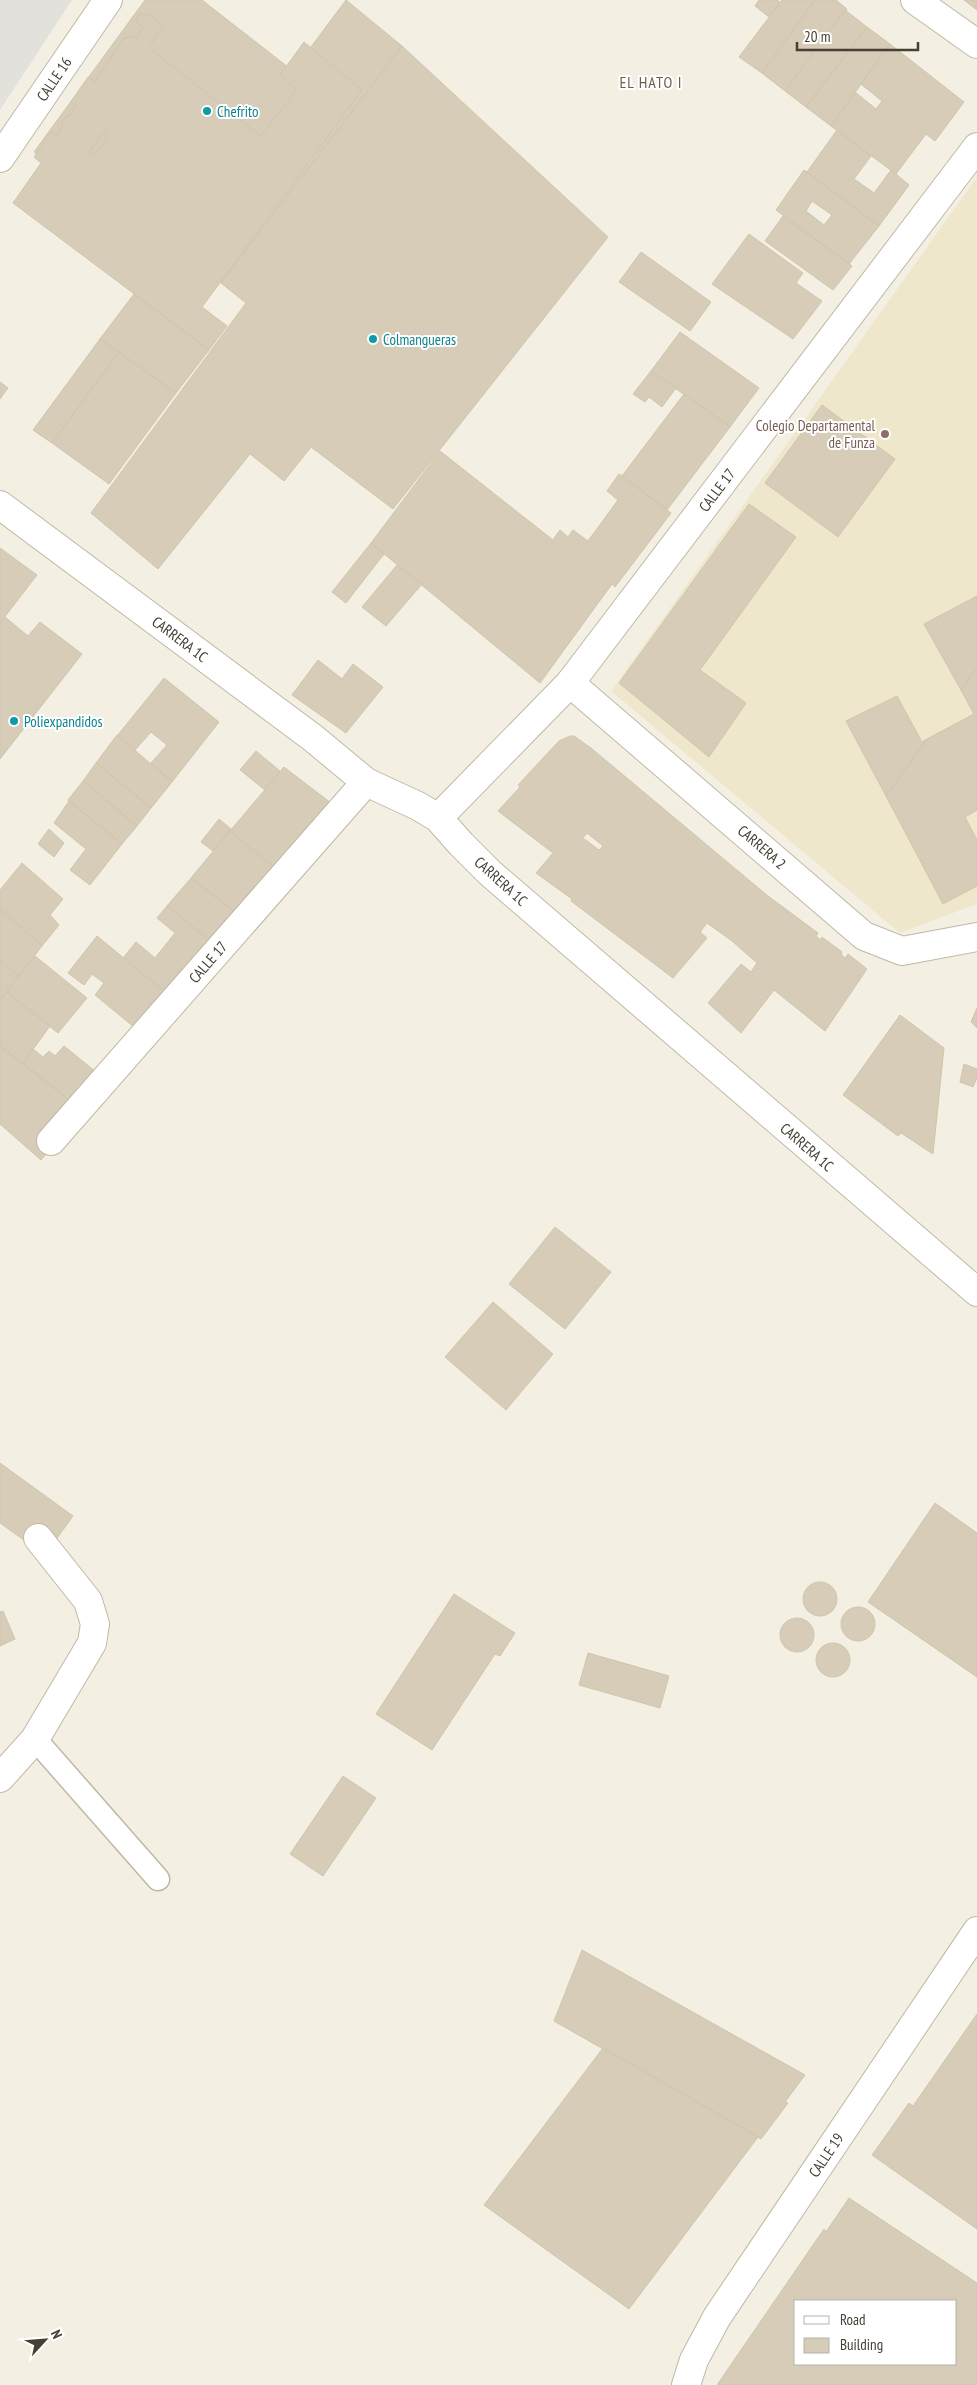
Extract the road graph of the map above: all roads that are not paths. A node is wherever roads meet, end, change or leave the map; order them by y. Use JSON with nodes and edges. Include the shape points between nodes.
{"nodes":[{"id":1,"x":108,"y":0,"type":"edge"},
{"id":2,"x":915,"y":0,"type":"edge"},
{"id":3,"x":977,"y":44,"type":"edge"},
{"id":4,"x":977,"y":147,"type":"edge"},
{"id":5,"x":0,"y":158,"type":"edge"},
{"id":6,"x":0,"y":505,"type":"edge"},
{"id":7,"x":570,"y":683,"type":"junction"},
{"id":8,"x":366,"y":782,"type":"junction"},
{"id":9,"x":438,"y":818,"type":"junction"},
{"id":10,"x":977,"y":937,"type":"edge"},
{"id":11,"x":51,"y":1141,"type":"dead end"},
{"id":12,"x":977,"y":1292,"type":"edge"},
{"id":13,"x":38,"y":1538,"type":"dead end"},
{"id":14,"x":35,"y":1739,"type":"junction"},
{"id":15,"x":0,"y":1778,"type":"edge"},
{"id":16,"x":158,"y":1879,"type":"dead end"},
{"id":17,"x":977,"y":1931,"type":"edge"},
{"id":18,"x":686,"y":2385,"type":"edge"}],
"edges":[{"from":1,"to":5,"type":"street","name":"CALLE 16"},
{"from":2,"to":3,"type":"street"},
{"from":4,"to":7,"type":"street","name":"CALLE 17"},
{"from":6,"to":8,"type":"street","name":"CARRERA 1C","via":[[313,738]]},
{"from":7,"to":9,"type":"street","name":"CALLE 17"},
{"from":7,"to":10,"type":"street","name":"CARRERA 2","via":[[864,936],[902,951]]},
{"from":8,"to":9,"type":"street","name":"CARRERA 1C"},
{"from":8,"to":11,"type":"street","name":"CALLE 17"},
{"from":9,"to":12,"type":"street","name":"CARRERA 1C","via":[[490,873]]},
{"from":13,"to":14,"type":"street","via":[[88,1601],[94,1624],[92,1643]]},
{"from":14,"to":15,"type":"street"},
{"from":14,"to":16,"type":"lane"},
{"from":17,"to":18,"type":"street","name":"CALLE 19","via":[[717,2317],[694,2360]]}]}
